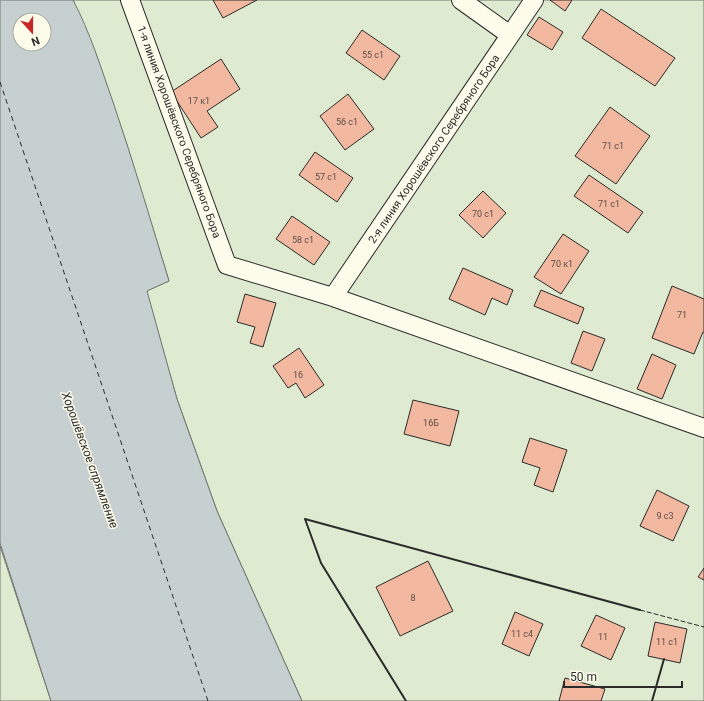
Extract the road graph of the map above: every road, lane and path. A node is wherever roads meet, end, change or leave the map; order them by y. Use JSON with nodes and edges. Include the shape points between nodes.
{"nodes":[{"id":1,"x":130,"y":0,"type":"edge"},
{"id":2,"x":461,"y":0,"type":"edge"},
{"id":3,"x":534,"y":0,"type":"edge"},
{"id":4,"x":510,"y":35,"type":"junction"},
{"id":5,"x":333,"y":297,"type":"junction"},
{"id":6,"x":704,"y":428,"type":"edge"}],
"edges":[{"from":1,"to":5,"type":"street","name":"1-я линия Хорошёвского Серебряного Бора","via":[[227,265]]},
{"from":2,"to":4,"type":"street"},
{"from":3,"to":4,"type":"street","name":"2-я линия Хорошёвского Серебряного Бора"},
{"from":4,"to":5,"type":"street","name":"2-я линия Хорошёвского Серебряного Бора"},
{"from":5,"to":6,"type":"street"}]}
